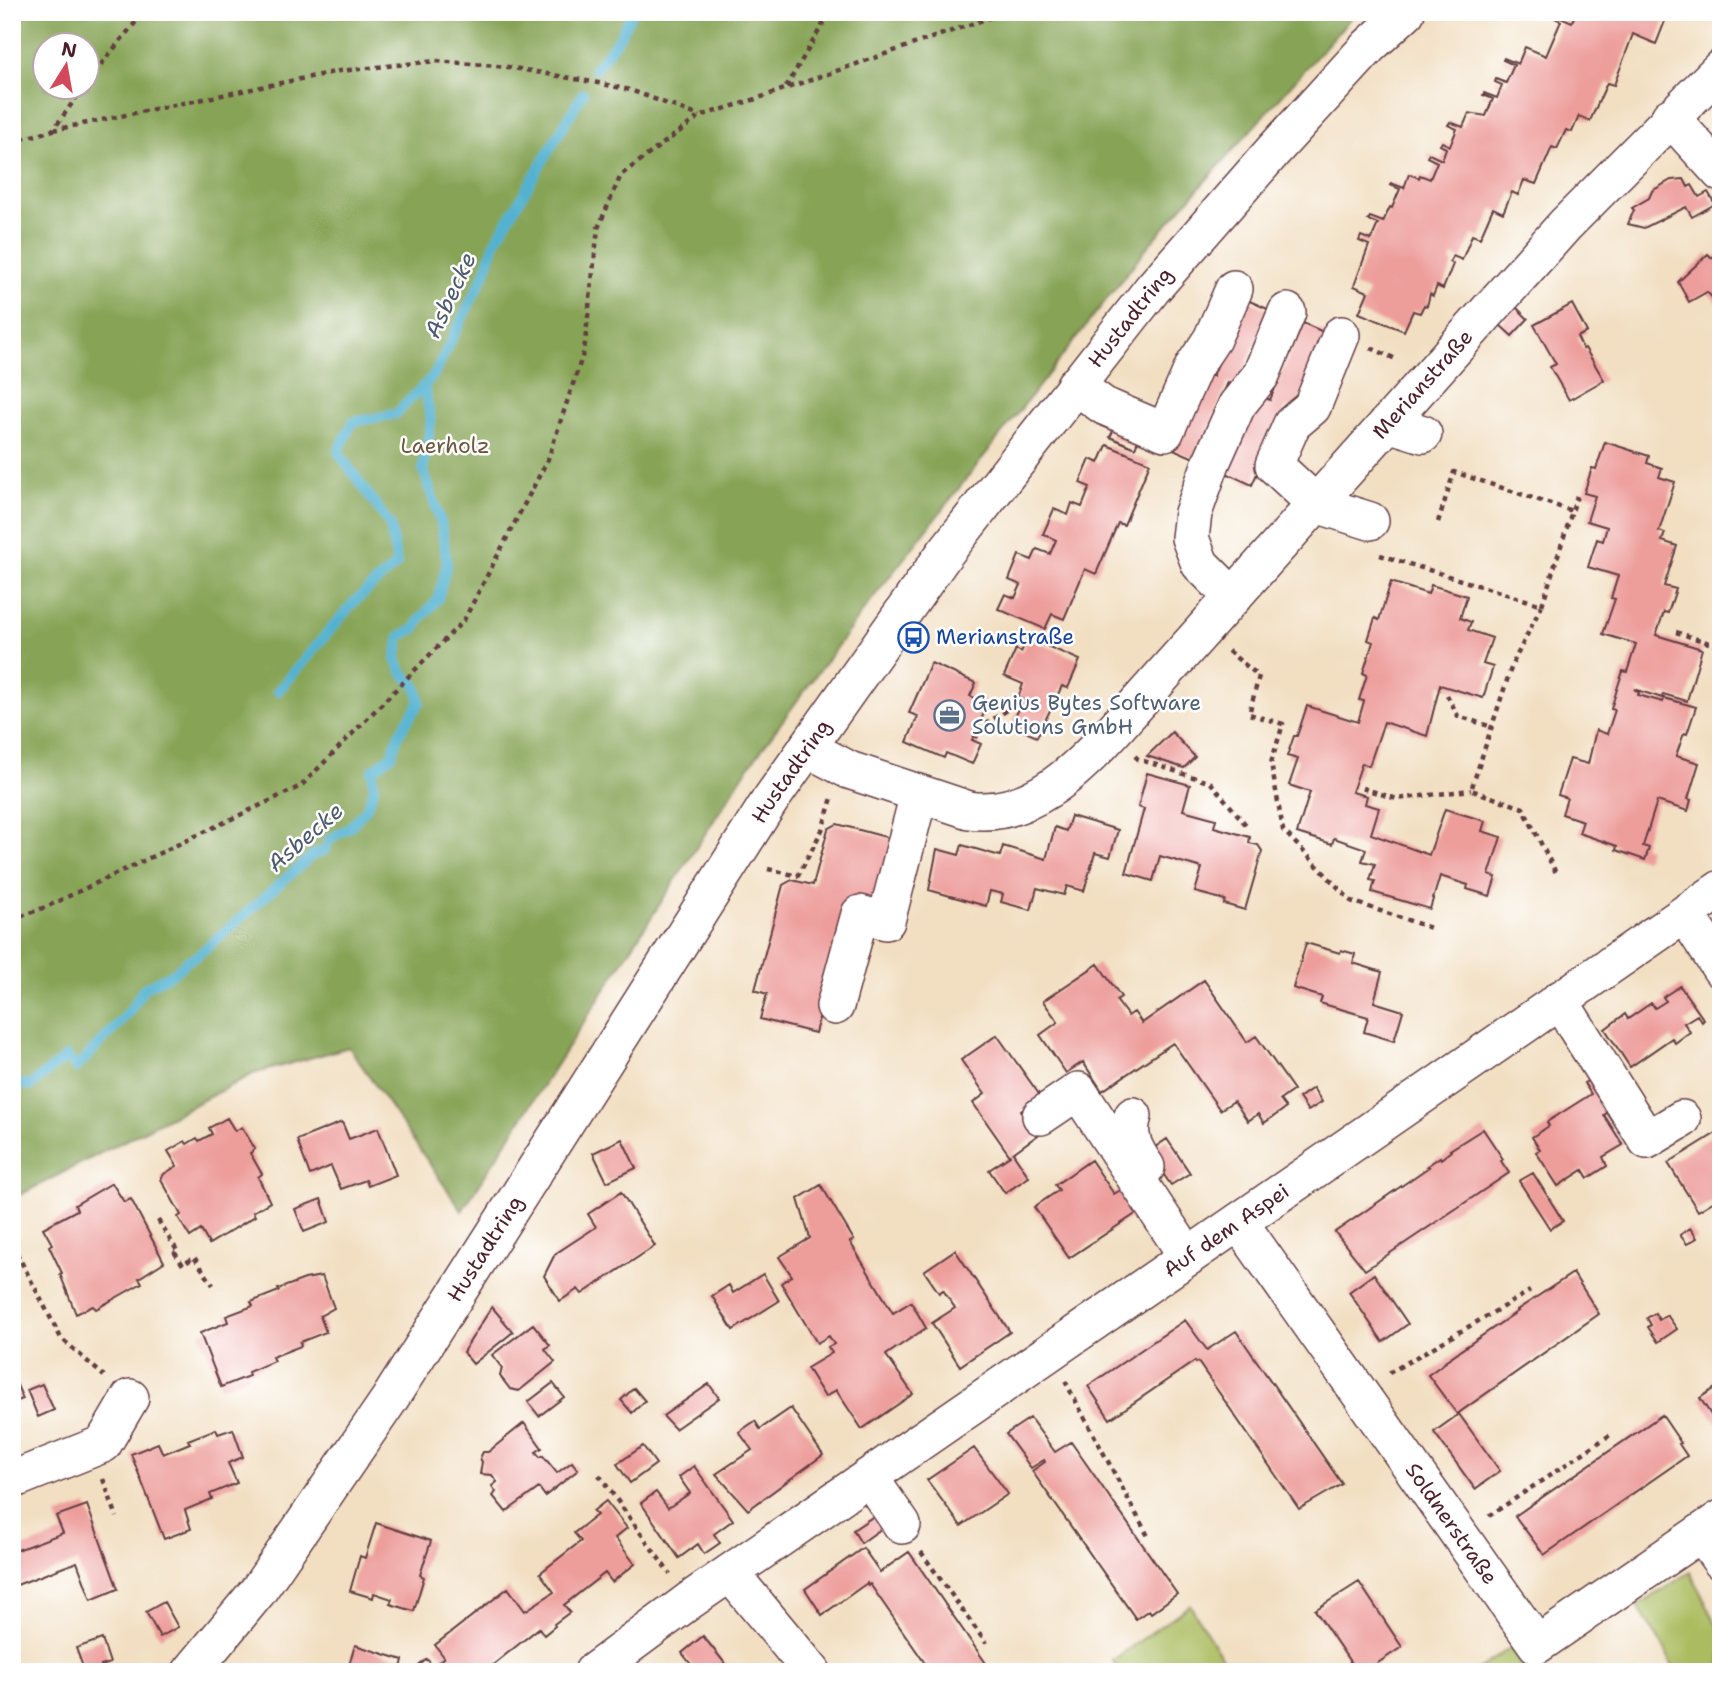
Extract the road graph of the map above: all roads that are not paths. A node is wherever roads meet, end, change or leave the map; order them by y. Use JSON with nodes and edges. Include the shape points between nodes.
{"nodes":[{"id":1,"x":1406,"y":12,"type":"edge"},
{"id":2,"x":1721,"y":68,"type":"edge"},
{"id":3,"x":1670,"y":117,"type":"junction"},
{"id":4,"x":1721,"y":173,"type":"edge"},
{"id":5,"x":1234,"y":289,"type":"dead end"},
{"id":6,"x":1287,"y":312,"type":"dead end"},
{"id":7,"x":1341,"y":335,"type":"road end"},
{"id":8,"x":1075,"y":385,"type":"junction"},
{"id":9,"x":1388,"y":423,"type":"junction"},
{"id":10,"x":1423,"y":434,"type":"dead end"},
{"id":11,"x":1316,"y":504,"type":"junction"},
{"id":12,"x":1370,"y":537,"type":"road end"},
{"id":13,"x":1233,"y":597,"type":"junction"},
{"id":14,"x":807,"y":748,"type":"junction"},
{"id":15,"x":919,"y":794,"type":"junction"},
{"id":16,"x":1721,"y":889,"type":"edge"},
{"id":17,"x":1685,"y":914,"type":"junction"},
{"id":18,"x":1721,"y":969,"type":"edge"},
{"id":19,"x":1559,"y":1000,"type":"junction"},
{"id":20,"x":835,"y":1006,"type":"dead end"},
{"id":21,"x":1041,"y":1116,"type":"dead end"},
{"id":22,"x":1133,"y":1116,"type":"dead end"},
{"id":23,"x":1682,"y":1119,"type":"dead end"},
{"id":24,"x":1164,"y":1220,"type":"junction"},
{"id":25,"x":1240,"y":1222,"type":"junction"},
{"id":26,"x":1188,"y":1257,"type":"junction"},
{"id":27,"x":130,"y":1398,"type":"road end"},
{"id":28,"x":869,"y":1477,"type":"junction"},
{"id":29,"x":12,"y":1480,"type":"edge"},
{"id":30,"x":902,"y":1525,"type":"road end"},
{"id":31,"x":1714,"y":1538,"type":"edge"},
{"id":32,"x":730,"y":1573,"type":"junction"},
{"id":33,"x":258,"y":1591,"type":"junction"},
{"id":34,"x":191,"y":1672,"type":"edge"},
{"id":35,"x":218,"y":1672,"type":"edge"},
{"id":36,"x":593,"y":1672,"type":"edge"},
{"id":37,"x":812,"y":1672,"type":"edge"}],
"edges":[{"from":1,"to":8,"type":"street","name":"Hustadtring","via":[[1274,150]]},
{"from":2,"to":3,"type":"street","name":"Merianstraße"},
{"from":3,"to":4,"type":"street"},
{"from":3,"to":9,"type":"street","name":"Merianstraße","via":[[1565,225]]},
{"from":5,"to":8,"type":"street","via":[[1165,432],[1104,406]]},
{"from":6,"to":13,"type":"street","via":[[1261,375],[1237,405],[1193,513],[1190,538],[1200,564]]},
{"from":7,"to":11,"type":"street","via":[[1312,407],[1292,424],[1274,465]]},
{"from":8,"to":14,"type":"street","name":"Hustadtring","via":[[945,554]]},
{"from":9,"to":10,"type":"street"},
{"from":9,"to":11,"type":"street","name":"Merianstraße"},
{"from":11,"to":12,"type":"street"},
{"from":11,"to":13,"type":"street","name":"Merianstraße"},
{"from":13,"to":15,"type":"street","name":"Merianstraße","via":[[1113,732],[1050,789],[1004,810],[982,812]]},
{"from":14,"to":15,"type":"street","name":"Merianstraße","via":[[849,770]]},
{"from":14,"to":33,"type":"street","name":"Hustadtring","via":[[389,1400]]},
{"from":15,"to":20,"type":"street","via":[[886,921],[860,914]]},
{"from":16,"to":17,"type":"street","name":"Auf dem Aspei"},
{"from":17,"to":18,"type":"street"},
{"from":17,"to":19,"type":"street","name":"Auf dem Aspei"},
{"from":19,"to":23,"type":"street","via":[[1647,1140]]},
{"from":19,"to":25,"type":"street","name":"Auf dem Aspei"},
{"from":21,"to":24,"type":"street","via":[[1078,1091]]},
{"from":22,"to":24,"type":"street","via":[[1133,1145],[1161,1191]]},
{"from":24,"to":26,"type":"street"},
{"from":25,"to":26,"type":"street","name":"Auf dem Aspei"},
{"from":25,"to":31,"type":"street","name":"Soldnerstraße","via":[[1538,1645]]},
{"from":26,"to":28,"type":"street","name":"Auf dem Aspei"},
{"from":27,"to":29,"type":"street","via":[[103,1444]]},
{"from":28,"to":30,"type":"street"},
{"from":28,"to":32,"type":"street","name":"Auf dem Aspei"},
{"from":32,"to":36,"type":"street","name":"Auf dem Aspei"},
{"from":32,"to":37,"type":"street"},
{"from":33,"to":34,"type":"street","name":"Hustadtring"},
{"from":33,"to":35,"type":"street","name":"Hustadtring"}]}
